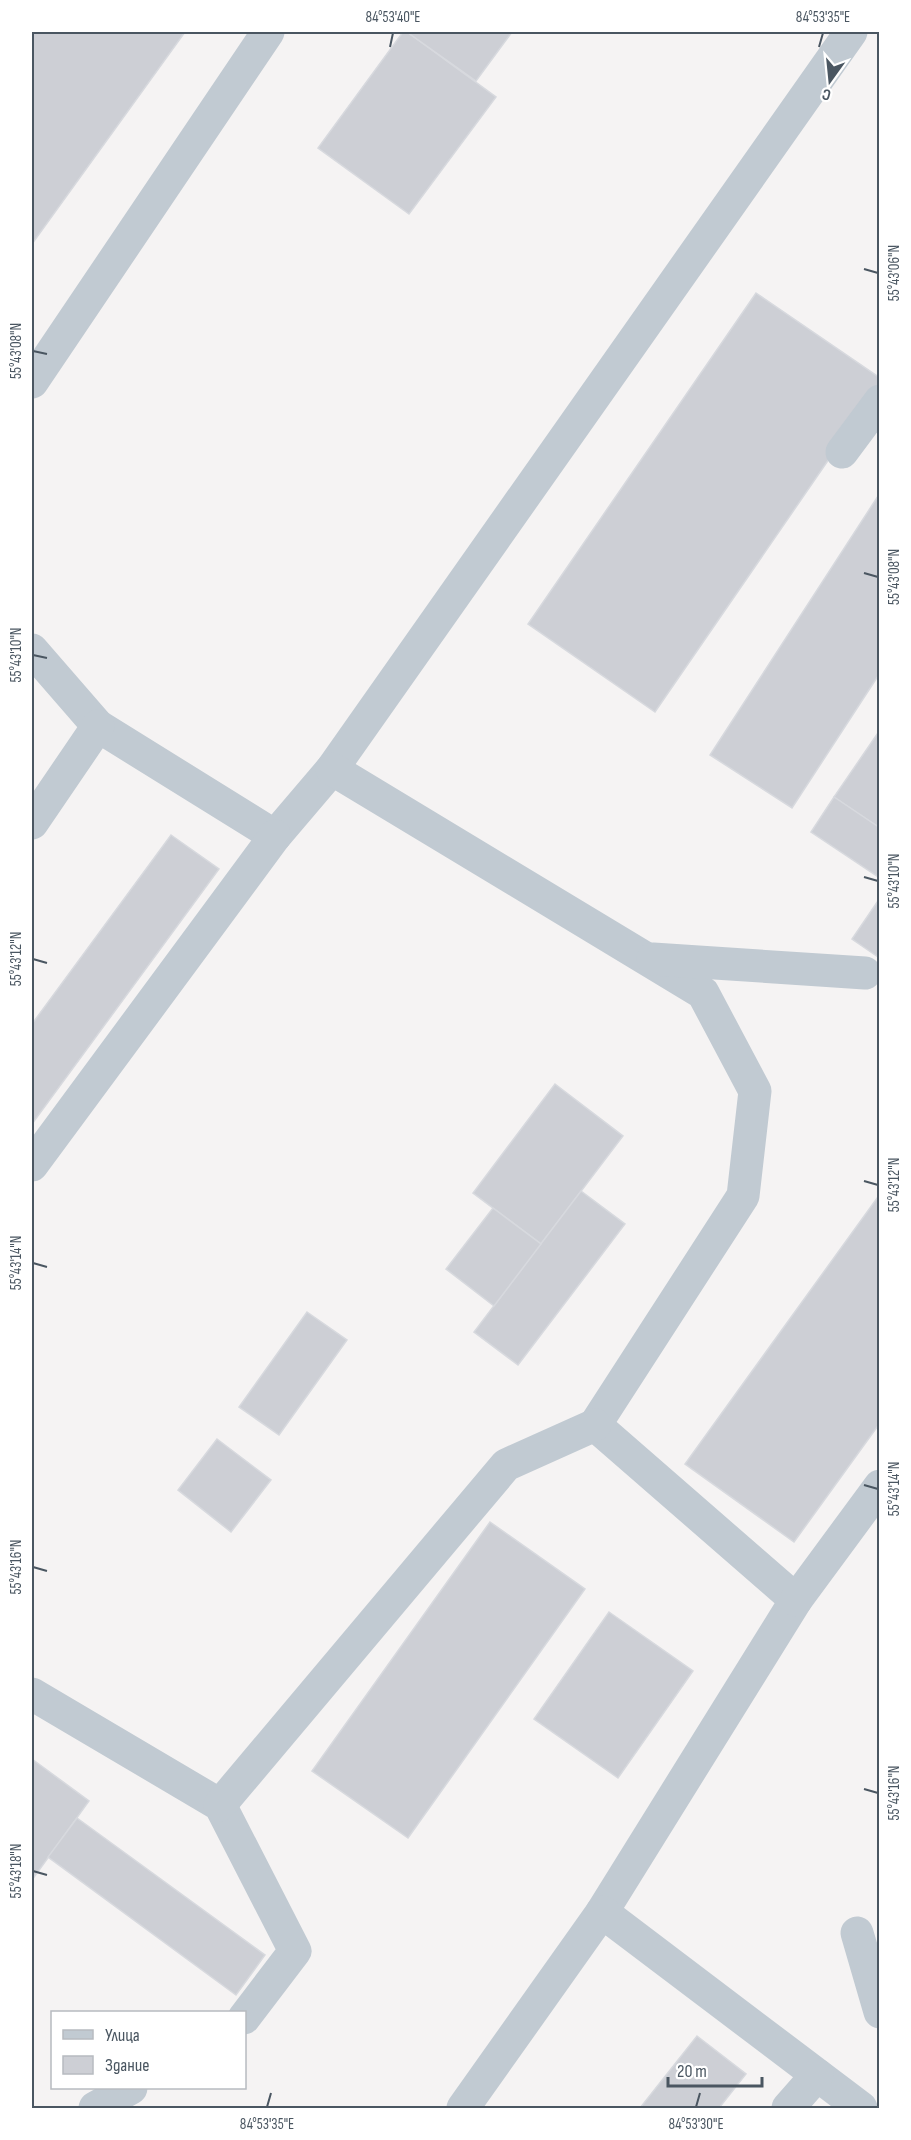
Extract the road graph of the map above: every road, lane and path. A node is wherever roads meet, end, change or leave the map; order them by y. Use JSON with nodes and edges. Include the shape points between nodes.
{"nodes":[{"id":1,"x":268,"y":32,"type":"edge"},
{"id":2,"x":851,"y":32,"type":"edge"},
{"id":3,"x":32,"y":382,"type":"edge"},
{"id":4,"x":879,"y":401,"type":"edge"},
{"id":5,"x":842,"y":452,"type":"dead end"},
{"id":6,"x":32,"y":650,"type":"edge"},
{"id":7,"x":98,"y":726,"type":"junction"},
{"id":8,"x":332,"y":769,"type":"junction"},
{"id":9,"x":32,"y":822,"type":"edge"},
{"id":10,"x":275,"y":836,"type":"junction"},
{"id":11,"x":648,"y":959,"type":"junction"},
{"id":12,"x":865,"y":973,"type":"dead end"},
{"id":13,"x":32,"y":1165,"type":"edge"},
{"id":14,"x":595,"y":1425,"type":"junction"},
{"id":15,"x":879,"y":1486,"type":"edge"},
{"id":16,"x":796,"y":1600,"type":"junction"},
{"id":17,"x":32,"y":1694,"type":"edge"},
{"id":18,"x":220,"y":1804,"type":"junction"},
{"id":19,"x":602,"y":1912,"type":"junction"},
{"id":20,"x":857,"y":1932,"type":"dead end"},
{"id":21,"x":879,"y":2012,"type":"edge"},
{"id":22,"x":246,"y":2015,"type":"edge"},
{"id":23,"x":817,"y":2075,"type":"junction"},
{"id":24,"x":129,"y":2089,"type":"edge"},
{"id":25,"x":95,"y":2109,"type":"edge"},
{"id":26,"x":463,"y":2109,"type":"edge"},
{"id":27,"x":788,"y":2109,"type":"edge"},
{"id":28,"x":861,"y":2109,"type":"edge"}],
"edges":[{"from":1,"to":3,"type":"lane"},
{"from":2,"to":8,"type":"lane"},
{"from":4,"to":5,"type":"lane"},
{"from":6,"to":7,"type":"lane"},
{"from":7,"to":9,"type":"lane"},
{"from":7,"to":10,"type":"lane"},
{"from":8,"to":10,"type":"lane"},
{"from":8,"to":11,"type":"lane"},
{"from":10,"to":13,"type":"lane"},
{"from":11,"to":12,"type":"lane"},
{"from":11,"to":14,"type":"lane","via":[[703,993],[755,1091],[743,1196]]},
{"from":14,"to":16,"type":"lane"},
{"from":14,"to":18,"type":"lane","via":[[506,1465]]},
{"from":15,"to":16,"type":"lane"},
{"from":16,"to":19,"type":"lane"},
{"from":17,"to":18,"type":"lane"},
{"from":18,"to":22,"type":"lane","via":[[295,1952]]},
{"from":19,"to":23,"type":"lane"},
{"from":19,"to":26,"type":"lane"},
{"from":20,"to":21,"type":"lane"},
{"from":23,"to":27,"type":"lane"},
{"from":23,"to":28,"type":"lane"},
{"from":24,"to":25,"type":"lane"}]}
